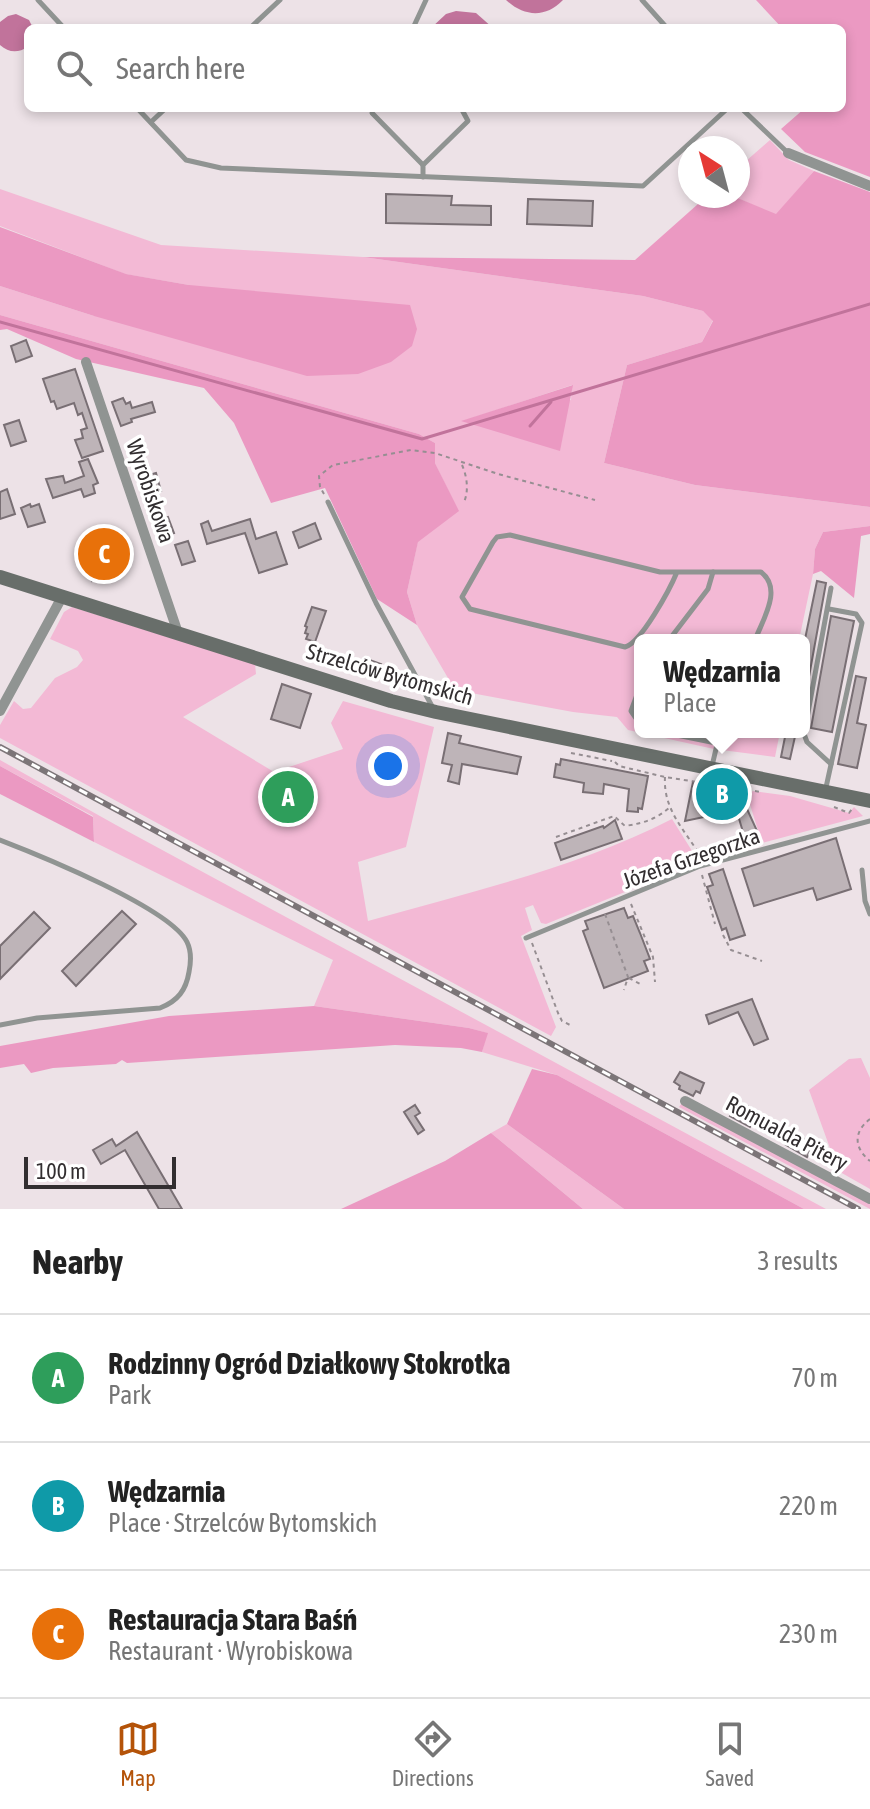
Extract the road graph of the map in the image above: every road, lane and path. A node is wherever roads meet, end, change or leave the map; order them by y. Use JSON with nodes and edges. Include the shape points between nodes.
{"nodes":[{"id":1,"x":38,"y":0,"type":"edge"},
{"id":2,"x":280,"y":0,"type":"edge"},
{"id":3,"x":426,"y":0,"type":"edge"},
{"id":4,"x":642,"y":0,"type":"edge"},
{"id":5,"x":60,"y":24,"type":"edge"},
{"id":6,"x":254,"y":24,"type":"edge"},
{"id":7,"x":415,"y":24,"type":"edge"},
{"id":8,"x":663,"y":24,"type":"edge"},
{"id":9,"x":141,"y":112,"type":"edge"},
{"id":10,"x":162,"y":112,"type":"edge"},
{"id":11,"x":463,"y":112,"type":"edge"},
{"id":12,"x":724,"y":112,"type":"edge"},
{"id":13,"x":745,"y":112,"type":"edge"},
{"id":14,"x":372,"y":113,"type":"dead end"},
{"id":15,"x":151,"y":122,"type":"junction"},
{"id":16,"x":788,"y":153,"type":"joint"},
{"id":17,"x":423,"y":165,"type":"junction"},
{"id":18,"x":423,"y":177,"type":"junction"},
{"id":19,"x":870,"y":186,"type":"edge"},
{"id":20,"x":86,"y":362,"type":"dead end"},
{"id":21,"x":461,"y":462,"type":"junction"},
{"id":22,"x":595,"y":500,"type":"dead end"},
{"id":23,"x":328,"y":502,"type":"joint"},
{"id":24,"x":464,"y":502,"type":"dead end"},
{"id":25,"x":677,"y":572,"type":"junction"},
{"id":26,"x":713,"y":572,"type":"junction"},
{"id":27,"x":0,"y":577,"type":"edge"},
{"id":28,"x":831,"y":588,"type":"dead end"},
{"id":29,"x":62,"y":597,"type":"junction"},
{"id":30,"x":829,"y":609,"type":"junction"},
{"id":31,"x":178,"y":633,"type":"junction"},
{"id":32,"x":640,"y":634,"type":"edge"},
{"id":33,"x":674,"y":634,"type":"edge"},
{"id":34,"x":757,"y":634,"type":"edge"},
{"id":35,"x":634,"y":642,"type":"edge"},
{"id":36,"x":810,"y":704,"type":"edge"},
{"id":37,"x":0,"y":711,"type":"edge"},
{"id":38,"x":436,"y":712,"type":"junction"},
{"id":39,"x":691,"y":738,"type":"edge"},
{"id":40,"x":718,"y":738,"type":"edge"},
{"id":41,"x":806,"y":738,"type":"edge"},
{"id":42,"x":716,"y":743,"type":"junction"},
{"id":43,"x":670,"y":761,"type":"junction"},
{"id":44,"x":615,"y":762,"type":"dead end"},
{"id":45,"x":831,"y":764,"type":"junction"},
{"id":46,"x":712,"y":769,"type":"junction"},
{"id":47,"x":665,"y":777,"type":"junction"},
{"id":48,"x":768,"y":792,"type":"dead end"},
{"id":49,"x":823,"y":798,"type":"junction"},
{"id":50,"x":870,"y":801,"type":"edge"},
{"id":51,"x":854,"y":807,"type":"dead end"},
{"id":52,"x":669,"y":808,"type":"junction"},
{"id":53,"x":870,"y":821,"type":"edge"},
{"id":54,"x":556,"y":837,"type":"dead end"},
{"id":55,"x":0,"y":840,"type":"edge"},
{"id":56,"x":703,"y":866,"type":"junction"},
{"id":57,"x":862,"y":870,"type":"dead end"},
{"id":58,"x":627,"y":895,"type":"junction"},
{"id":59,"x":602,"y":905,"type":"junction"},
{"id":60,"x":870,"y":914,"type":"edge"},
{"id":61,"x":715,"y":924,"type":"dead end"},
{"id":62,"x":723,"y":935,"type":"dead end"},
{"id":63,"x":528,"y":937,"type":"joint"},
{"id":64,"x":762,"y":961,"type":"dead end"},
{"id":65,"x":628,"y":977,"type":"junction"},
{"id":66,"x":655,"y":982,"type":"dead end"},
{"id":67,"x":640,"y":984,"type":"dead end"},
{"id":68,"x":624,"y":990,"type":"dead end"},
{"id":69,"x":0,"y":1025,"type":"edge"},
{"id":70,"x":572,"y":1026,"type":"dead end"},
{"id":71,"x":685,"y":1101,"type":"dead end"},
{"id":72,"x":870,"y":1119,"type":"edge"},
{"id":73,"x":870,"y":1161,"type":"edge"},
{"id":74,"x":870,"y":1199,"type":"edge"}],
"edges":[{"from":1,"to":5,"type":"lane"},
{"from":2,"to":6,"type":"lane"},
{"from":3,"to":7,"type":"lane"},
{"from":4,"to":8,"type":"lane"},
{"from":9,"to":15,"type":"lane"},
{"from":10,"to":15,"type":"lane"},
{"from":11,"to":17,"type":"lane","via":[[468,121]]},
{"from":12,"to":18,"type":"lane","via":[[643,186]]},
{"from":13,"to":16,"type":"lane"},
{"from":14,"to":17,"type":"lane"},
{"from":15,"to":18,"type":"lane","via":[[186,160],[221,168]]},
{"from":16,"to":19,"type":"street"},
{"from":17,"to":18,"type":"lane"},
{"from":20,"to":31,"type":"street","name":"Wyrobiskowa"},
{"from":21,"to":22,"type":"path"},
{"from":21,"to":23,"type":"path","via":[[411,450],[333,465],[318,481]]},
{"from":21,"to":24,"type":"path"},
{"from":23,"to":38,"type":"lane"},
{"from":25,"to":26,"type":"lane"},
{"from":25,"to":32,"type":"lane"},
{"from":25,"to":35,"type":"lane","via":[[505,534],[493,542],[462,597],[470,609],[625,647]]},
{"from":26,"to":33,"type":"lane","via":[[708,589]]},
{"from":26,"to":34,"type":"lane","via":[[754,571],[768,578],[772,596]]},
{"from":27,"to":29,"type":"street","name":"Strzelców Bytomskich"},
{"from":28,"to":30,"type":"lane"},
{"from":29,"to":31,"type":"street","name":"Strzelców Bytomskich"},
{"from":29,"to":37,"type":"street"},
{"from":30,"to":36,"type":"lane"},
{"from":30,"to":45,"type":"lane","via":[[856,614],[862,623]]},
{"from":31,"to":38,"type":"street","name":"Strzelców Bytomskich"},
{"from":38,"to":43,"type":"street","name":"Strzelców Bytomskich"},
{"from":39,"to":42,"type":"lane"},
{"from":40,"to":42,"type":"lane"},
{"from":41,"to":45,"type":"lane"},
{"from":42,"to":46,"type":"lane"},
{"from":43,"to":46,"type":"street","name":"Strzelców Bytomskich"},
{"from":43,"to":47,"type":"path"},
{"from":44,"to":47,"type":"path"},
{"from":45,"to":49,"type":"lane"},
{"from":46,"to":49,"type":"street","name":"Strzelców Bytomskich"},
{"from":47,"to":48,"type":"path"},
{"from":47,"to":52,"type":"path"},
{"from":49,"to":50,"type":"street","name":"Strzelców Bytomskich"},
{"from":49,"to":51,"type":"path","via":[[849,813]]},
{"from":52,"to":54,"type":"path","via":[[641,824],[625,826],[614,816]]},
{"from":52,"to":56,"type":"path"},
{"from":53,"to":56,"type":"lane","name":"Józefa Grzegorzka"},
{"from":55,"to":69,"type":"lane","via":[[162,916],[187,942],[191,958],[184,992],[160,1008]]},
{"from":56,"to":58,"type":"lane","name":"Józefa Grzegorzka"},
{"from":56,"to":61,"type":"path"},
{"from":57,"to":60,"type":"lane"},
{"from":58,"to":59,"type":"lane","name":"Józefa Grzegorzka"},
{"from":58,"to":66,"type":"path","via":[[653,957]]},
{"from":59,"to":63,"type":"lane","name":"Józefa Grzegorzka"},
{"from":59,"to":65,"type":"path"},
{"from":62,"to":64,"type":"path","via":[[731,950]]},
{"from":63,"to":70,"type":"path","via":[[558,1013]]},
{"from":65,"to":67,"type":"path"},
{"from":65,"to":68,"type":"path"},
{"from":71,"to":74,"type":"street","name":"Romualda Pitery"},
{"from":72,"to":73,"type":"path","via":[[856,1141]]}]}
